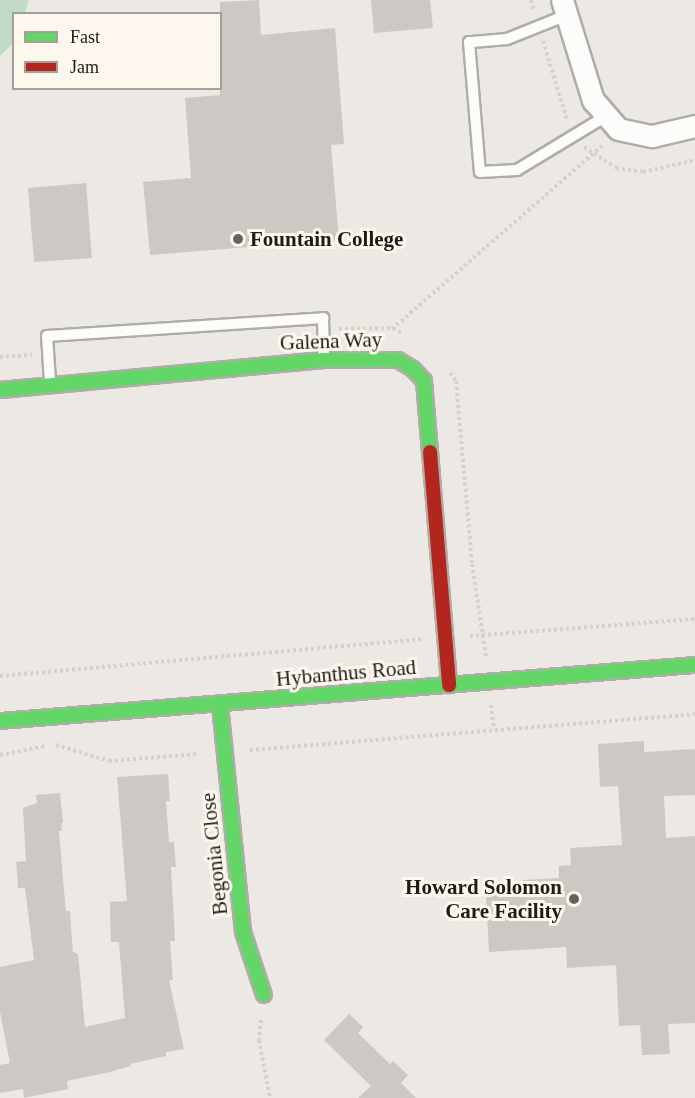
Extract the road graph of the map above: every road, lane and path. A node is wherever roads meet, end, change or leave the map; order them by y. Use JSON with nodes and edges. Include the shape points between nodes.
{"nodes":[{"id":1,"x":565,"y":8,"type":"edge"},
{"id":2,"x":612,"y":122,"type":"junction"},
{"id":3,"x":695,"y":126,"type":"edge"},
{"id":4,"x":411,"y":339,"type":"dead end"},
{"id":5,"x":324,"y":360,"type":"junction"},
{"id":6,"x":444,"y":363,"type":"dead end"},
{"id":7,"x":50,"y":386,"type":"junction"},
{"id":8,"x":0,"y":390,"type":"edge"},
{"id":9,"x":695,"y":619,"type":"edge"},
{"id":10,"x":484,"y":636,"type":"junction"},
{"id":11,"x":446,"y":637,"type":"junction"},
{"id":12,"x":695,"y":665,"type":"edge"},
{"id":13,"x":0,"y":676,"type":"edge"},
{"id":14,"x":489,"y":682,"type":"junction"},
{"id":15,"x":449,"y":685,"type":"junction"},
{"id":16,"x":220,"y":705,"type":"junction"},
{"id":17,"x":695,"y":714,"type":"edge"},
{"id":18,"x":0,"y":721,"type":"edge"},
{"id":19,"x":494,"y":730,"type":"junction"},
{"id":20,"x":242,"y":751,"type":"dead end"},
{"id":21,"x":208,"y":753,"type":"dead end"},
{"id":22,"x":0,"y":755,"type":"edge"},
{"id":23,"x":264,"y":995,"type":"joint"},
{"id":24,"x":270,"y":1098,"type":"edge"}],
"edges":[{"from":1,"to":2,"type":"street","via":[[593,100]]},
{"from":1,"to":2,"type":"lane","via":[[507,39],[469,42],[480,172],[517,170]]},
{"from":2,"to":3,"type":"street","via":[[652,136]]},
{"from":2,"to":4,"type":"path","via":[[595,155],[393,328]]},
{"from":5,"to":7,"type":"street","name":"Galena Way"},
{"from":5,"to":7,"type":"lane","via":[[323,318],[47,336]]},
{"from":5,"to":11,"type":"street","name":"Galena Way","via":[[398,360],[424,381]]},
{"from":6,"to":10,"type":"path","via":[[456,381],[474,584]]},
{"from":7,"to":8,"type":"street","name":"Galena Way"},
{"from":9,"to":10,"type":"path"},
{"from":10,"to":11,"type":"path"},
{"from":10,"to":14,"type":"path"},
{"from":11,"to":13,"type":"path"},
{"from":11,"to":15,"type":"street","name":"Galena Way"},
{"from":12,"to":14,"type":"street","name":"Hybanthus Road"},
{"from":14,"to":15,"type":"street","name":"Hybanthus Road"},
{"from":14,"to":19,"type":"path"},
{"from":15,"to":16,"type":"street","name":"Hybanthus Road"},
{"from":16,"to":18,"type":"street","name":"Hybanthus Road"},
{"from":16,"to":23,"type":"street","name":"Begonia Close","via":[[243,932]]},
{"from":17,"to":19,"type":"path"},
{"from":19,"to":20,"type":"path"},
{"from":21,"to":22,"type":"path","via":[[109,761],[55,745]]},
{"from":23,"to":24,"type":"path","via":[[259,1041]]}]}
